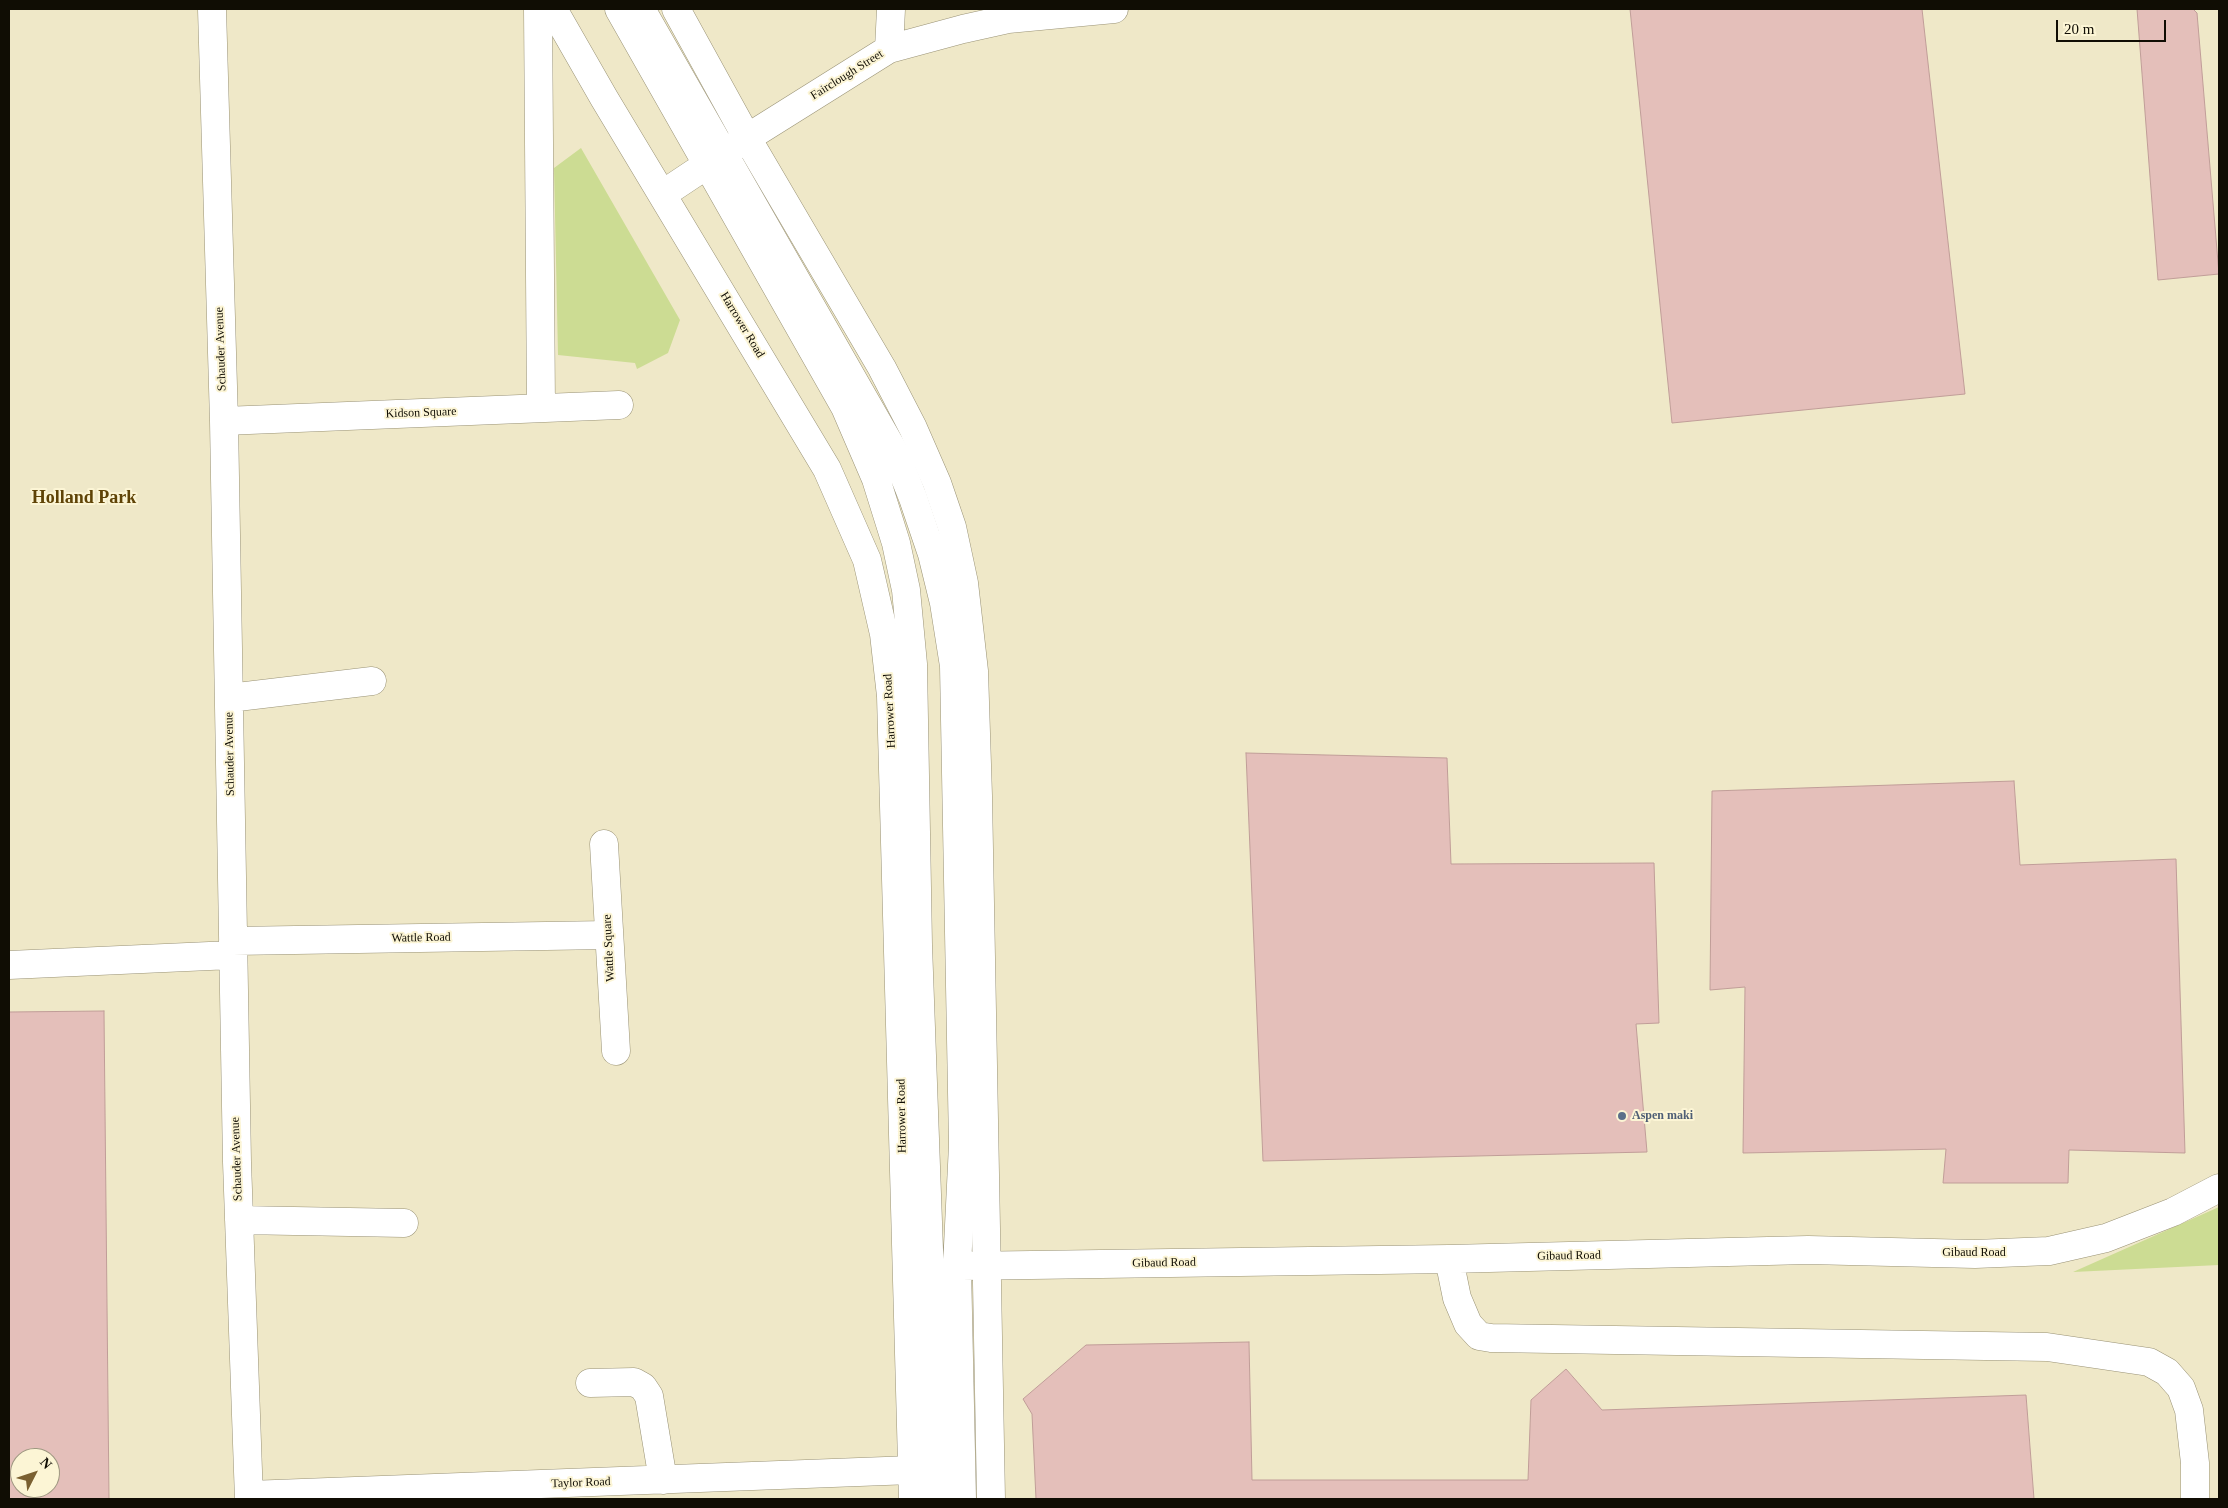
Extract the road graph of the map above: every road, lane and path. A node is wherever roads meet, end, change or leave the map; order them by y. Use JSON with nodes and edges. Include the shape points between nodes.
{"nodes":[{"id":1,"x":212,"y":9,"type":"edge"},
{"id":2,"x":538,"y":9,"type":"edge"},
{"id":3,"x":553,"y":9,"type":"edge"},
{"id":4,"x":619,"y":9,"type":"edge"},
{"id":5,"x":641,"y":9,"type":"edge"},
{"id":6,"x":676,"y":9,"type":"edge"},
{"id":7,"x":891,"y":9,"type":"edge"},
{"id":8,"x":1114,"y":9,"type":"edge"},
{"id":9,"x":889,"y":49,"type":"junction"},
{"id":10,"x":747,"y":138,"type":"junction"},
{"id":11,"x":716,"y":159,"type":"junction"},
{"id":12,"x":663,"y":194,"type":"junction"},
{"id":13,"x":619,"y":405,"type":"dead end"},
{"id":14,"x":541,"y":408,"type":"junction"},
{"id":15,"x":224,"y":421,"type":"junction"},
{"id":16,"x":372,"y":681,"type":"dead end"},
{"id":17,"x":229,"y":698,"type":"junction"},
{"id":18,"x":604,"y":844,"type":"dead end"},
{"id":19,"x":608,"y":935,"type":"junction"},
{"id":20,"x":232,"y":948,"type":"junction"},
{"id":21,"x":9,"y":965,"type":"edge"},
{"id":22,"x":616,"y":1051,"type":"dead end"},
{"id":23,"x":2219,"y":1188,"type":"edge"},
{"id":24,"x":239,"y":1220,"type":"junction"},
{"id":25,"x":404,"y":1223,"type":"dead end"},
{"id":26,"x":1448,"y":1259,"type":"junction"},
{"id":27,"x":918,"y":1264,"type":"junction"},
{"id":28,"x":957,"y":1266,"type":"junction"},
{"id":29,"x":988,"y":1266,"type":"junction"},
{"id":30,"x":590,"y":1383,"type":"dead end"},
{"id":31,"x":912,"y":1470,"type":"junction"},
{"id":32,"x":663,"y":1480,"type":"junction"},
{"id":33,"x":249,"y":1497,"type":"edge"},
{"id":34,"x":913,"y":1499,"type":"edge"},
{"id":35,"x":938,"y":1499,"type":"edge"},
{"id":36,"x":962,"y":1499,"type":"edge"},
{"id":37,"x":991,"y":1499,"type":"edge"},
{"id":38,"x":2195,"y":1499,"type":"edge"}],
"edges":[{"from":1,"to":15,"type":"street","name":"Schauder Avenue"},
{"from":2,"to":14,"type":"street"},
{"from":3,"to":12,"type":"street","name":"Harrower Road"},
{"from":4,"to":11,"type":"street"},
{"from":5,"to":11,"type":"street"},
{"from":6,"to":10,"type":"street"},
{"from":7,"to":9,"type":"street"},
{"from":8,"to":9,"type":"street","name":"Fairclough Street","via":[[1008,19]]},
{"from":9,"to":10,"type":"street","name":"Fairclough Street"},
{"from":10,"to":11,"type":"street","name":"Fairclough Street"},
{"from":10,"to":29,"type":"street","via":[[840,294],[913,428],[952,527],[964,583],[974,681]]},
{"from":11,"to":12,"type":"street","name":"Fairclough Street"},
{"from":11,"to":27,"type":"street","via":[[845,407],[878,488],[896,543],[904,581],[913,664],[918,945]]},
{"from":11,"to":28,"type":"street","via":[[896,456],[932,554],[944,603],[954,666],[963,1145]]},
{"from":12,"to":27,"type":"street","name":"Harrower Road","via":[[827,469],[867,560],[884,634],[891,696]]},
{"from":13,"to":14,"type":"street","name":"Kidson Square"},
{"from":14,"to":15,"type":"street","name":"Kidson Square"},
{"from":15,"to":17,"type":"street","name":"Schauder Avenue"},
{"from":16,"to":17,"type":"street"},
{"from":17,"to":20,"type":"street","name":"Schauder Avenue"},
{"from":18,"to":19,"type":"street","name":"Wattle Square"},
{"from":19,"to":20,"type":"street","name":"Wattle Road"},
{"from":19,"to":22,"type":"street","name":"Wattle Square"},
{"from":20,"to":21,"type":"street","name":"Wattle Road"},
{"from":20,"to":24,"type":"street","name":"Schauder Avenue"},
{"from":23,"to":26,"type":"street","name":"Gibaud Road","via":[[2173,1212],[2106,1238],[2049,1251],[1975,1254],[1808,1250]]},
{"from":24,"to":25,"type":"street"},
{"from":24,"to":33,"type":"street","name":"Schauder Avenue"},
{"from":26,"to":29,"type":"street","name":"Gibaud Road"},
{"from":26,"to":38,"type":"street","via":[[1457,1298],[1468,1324],[1479,1336],[1491,1338],[2047,1346],[2149,1362],[2167,1372],[2181,1388],[2188,1410],[2195,1463]]},
{"from":27,"to":28,"type":"street","name":"Gibaud Road"},
{"from":27,"to":31,"type":"street","name":"Harrower Road"},
{"from":27,"to":35,"type":"street"},
{"from":28,"to":29,"type":"street","name":"Gibaud Road"},
{"from":28,"to":36,"type":"street"},
{"from":29,"to":37,"type":"street"},
{"from":30,"to":32,"type":"street","via":[[634,1382],[643,1387],[649,1396]]},
{"from":31,"to":32,"type":"street","name":"Taylor Road"},
{"from":31,"to":34,"type":"street","name":"Harrower Road"},
{"from":32,"to":33,"type":"street","name":"Taylor Road"}]}
